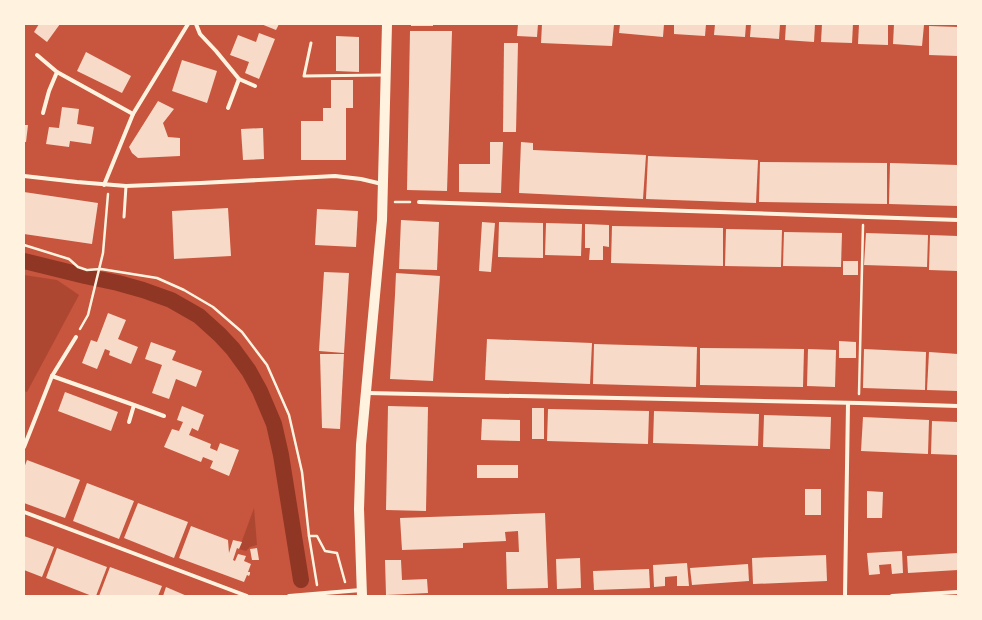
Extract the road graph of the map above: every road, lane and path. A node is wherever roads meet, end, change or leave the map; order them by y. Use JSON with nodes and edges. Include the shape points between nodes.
{"nodes":[{"id":1,"x":188,"y":24,"type":"edge"},
{"id":2,"x":196,"y":24,"type":"edge"},
{"id":3,"x":387,"y":24,"type":"edge"},
{"id":4,"x":311,"y":43,"type":"dead end"},
{"id":5,"x":37,"y":55,"type":"dead end"},
{"id":6,"x":57,"y":72,"type":"junction"},
{"id":7,"x":385,"y":75,"type":"junction"},
{"id":8,"x":239,"y":79,"type":"junction"},
{"id":9,"x":255,"y":86,"type":"dead end"},
{"id":10,"x":228,"y":108,"type":"dead end"},
{"id":11,"x":43,"y":113,"type":"dead end"},
{"id":12,"x":133,"y":114,"type":"junction"},
{"id":13,"x":24,"y":176,"type":"edge"},
{"id":14,"x":383,"y":184,"type":"junction"},
{"id":15,"x":106,"y":185,"type":"junction"},
{"id":16,"x":126,"y":186,"type":"junction"},
{"id":17,"x":382,"y":201,"type":"junction"},
{"id":18,"x":419,"y":202,"type":"joint"},
{"id":19,"x":124,"y":217,"type":"dead end"},
{"id":20,"x":863,"y":217,"type":"junction"},
{"id":21,"x":958,"y":220,"type":"edge"},
{"id":22,"x":24,"y":245,"type":"edge"},
{"id":23,"x":76,"y":337,"type":"joint"},
{"id":24,"x":52,"y":376,"type":"junction"},
{"id":25,"x":365,"y":393,"type":"junction"},
{"id":26,"x":848,"y":403,"type":"junction"},
{"id":27,"x":859,"y":403,"type":"junction"},
{"id":28,"x":134,"y":405,"type":"junction"},
{"id":29,"x":958,"y":406,"type":"edge"},
{"id":30,"x":164,"y":416,"type":"dead end"},
{"id":31,"x":129,"y":422,"type":"dead end"},
{"id":32,"x":24,"y":447,"type":"edge"},
{"id":33,"x":24,"y":512,"type":"edge"},
{"id":34,"x":309,"y":536,"type":"junction"},
{"id":35,"x":317,"y":589,"type":"dead end"},
{"id":36,"x":347,"y":591,"type":"junction"},
{"id":37,"x":958,"y":592,"type":"edge"},
{"id":38,"x":361,"y":593,"type":"edge"},
{"id":39,"x":246,"y":596,"type":"edge"},
{"id":40,"x":289,"y":596,"type":"edge"},
{"id":41,"x":845,"y":596,"type":"edge"},
{"id":42,"x":892,"y":596,"type":"edge"}],
"edges":[{"from":1,"to":12,"type":"street"},
{"from":2,"to":8,"type":"street","via":[[200,34]]},
{"from":3,"to":7,"type":"main road"},
{"from":4,"to":7,"type":"lane","via":[[304,76]]},
{"from":5,"to":6,"type":"street"},
{"from":6,"to":11,"type":"street"},
{"from":6,"to":12,"type":"street"},
{"from":7,"to":14,"type":"main road"},
{"from":8,"to":9,"type":"street"},
{"from":8,"to":10,"type":"street"},
{"from":12,"to":15,"type":"street"},
{"from":13,"to":15,"type":"street"},
{"from":14,"to":16,"type":"street","via":[[335,176]]},
{"from":14,"to":17,"type":"main road"},
{"from":15,"to":16,"type":"street"},
{"from":15,"to":23,"type":"path","via":[[103,253],[88,315]]},
{"from":16,"to":19,"type":"lane"},
{"from":17,"to":18,"type":"path"},
{"from":17,"to":25,"type":"main road"},
{"from":18,"to":20,"type":"street"},
{"from":20,"to":21,"type":"street"},
{"from":20,"to":27,"type":"path"},
{"from":22,"to":34,"type":"path","via":[[68,259],[87,270],[101,269],[157,278],[184,290],[213,308],[242,332],[267,365],[289,415],[302,472]]},
{"from":23,"to":24,"type":"street"},
{"from":24,"to":28,"type":"street"},
{"from":24,"to":32,"type":"street"},
{"from":25,"to":26,"type":"street"},
{"from":25,"to":38,"type":"main road","via":[[359,509]]},
{"from":26,"to":27,"type":"street"},
{"from":26,"to":41,"type":"street"},
{"from":27,"to":29,"type":"street"},
{"from":28,"to":30,"type":"street"},
{"from":28,"to":31,"type":"street"},
{"from":33,"to":39,"type":"street"},
{"from":34,"to":35,"type":"path"},
{"from":34,"to":36,"type":"path","via":[[317,536],[325,551],[337,553]]},
{"from":36,"to":38,"type":"street"},
{"from":36,"to":40,"type":"street"},
{"from":37,"to":42,"type":"street"}]}
